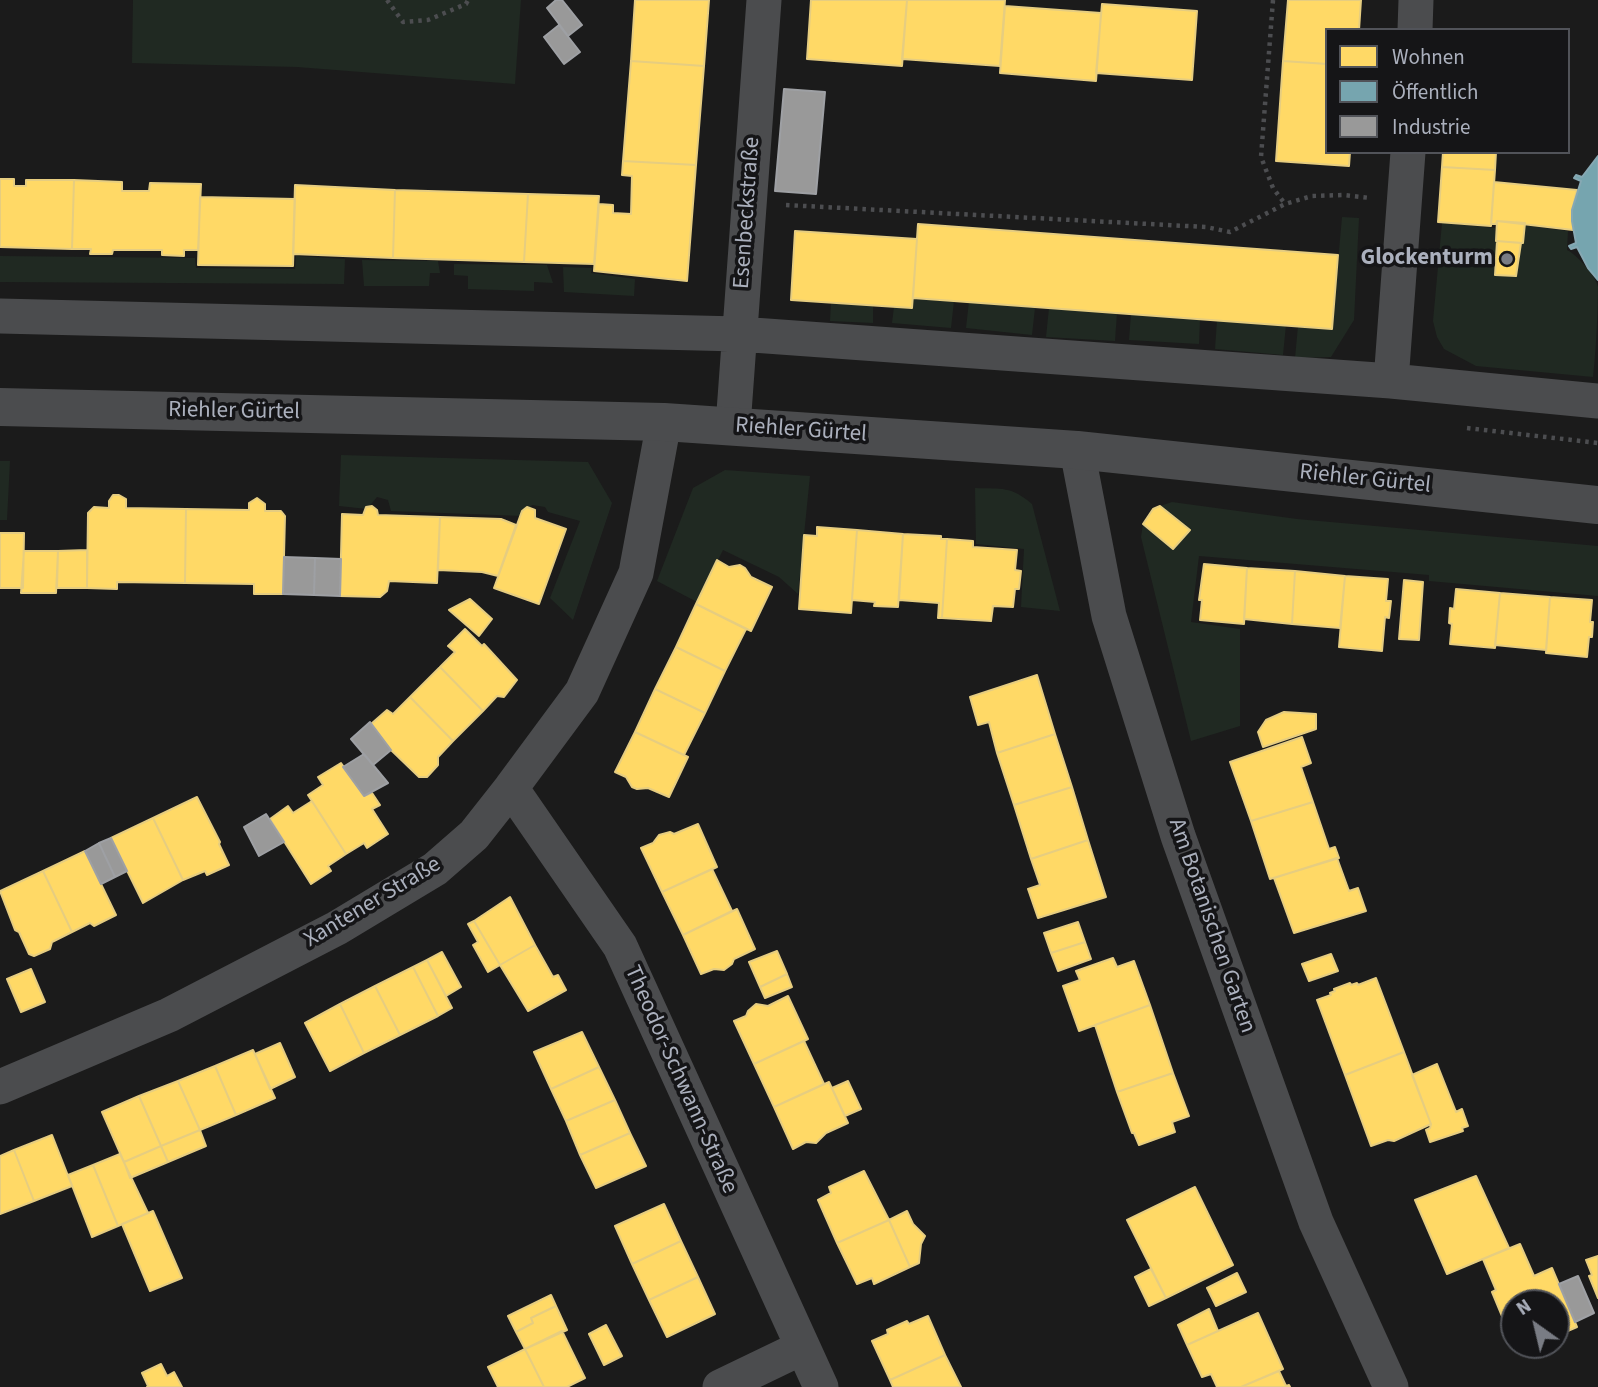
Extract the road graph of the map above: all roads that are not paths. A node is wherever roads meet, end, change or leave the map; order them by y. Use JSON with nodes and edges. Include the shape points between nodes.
{"nodes":[{"id":1,"x":764,"y":0,"type":"edge"},
{"id":2,"x":1416,"y":0,"type":"edge"},
{"id":3,"x":1415,"y":28,"type":"edge"},
{"id":4,"x":1408,"y":154,"type":"edge"},
{"id":5,"x":0,"y":316,"type":"edge"},
{"id":6,"x":739,"y":334,"type":"junction"},
{"id":7,"x":1391,"y":381,"type":"junction"},
{"id":8,"x":1598,"y":401,"type":"edge"},
{"id":9,"x":0,"y":407,"type":"edge"},
{"id":10,"x":664,"y":422,"type":"junction"},
{"id":11,"x":733,"y":426,"type":"junction"},
{"id":12,"x":1077,"y":450,"type":"junction"},
{"id":13,"x":1598,"y":505,"type":"edge"},
{"id":14,"x":512,"y":788,"type":"junction"},
{"id":15,"x":0,"y":1087,"type":"edge"},
{"id":16,"x":801,"y":1348,"type":"junction"},
{"id":17,"x":720,"y":1387,"type":"edge"},
{"id":18,"x":821,"y":1387,"type":"edge"},
{"id":19,"x":1391,"y":1387,"type":"edge"}],
"edges":[{"from":1,"to":6,"type":"street","name":"Esenbeckstraße"},
{"from":2,"to":3,"type":"street"},
{"from":4,"to":7,"type":"street"},
{"from":5,"to":6,"type":"street"},
{"from":6,"to":7,"type":"street"},
{"from":6,"to":11,"type":"street","name":"Esenbeckstraße"},
{"from":7,"to":8,"type":"street"},
{"from":9,"to":10,"type":"street","name":"Riehler Gürtel"},
{"from":10,"to":11,"type":"street","name":"Riehler Gürtel"},
{"from":10,"to":14,"type":"street","name":"Xantener Straße","via":[[636,573],[582,692]]},
{"from":11,"to":12,"type":"street","name":"Riehler Gürtel"},
{"from":12,"to":13,"type":"street","name":"Riehler Gürtel"},
{"from":12,"to":19,"type":"street","name":"Am Botanischen Garten","via":[[1109,616],[1178,836],[1316,1222]]},
{"from":14,"to":15,"type":"street","name":"Xantener Straße","via":[[474,835],[435,869],[392,897],[169,1016]]},
{"from":14,"to":16,"type":"street","name":"Theodor-Schwann-Straße","via":[[620,946]]},
{"from":16,"to":17,"type":"street"},
{"from":16,"to":18,"type":"street","name":"Theodor-Schwann-Straße"}]}
